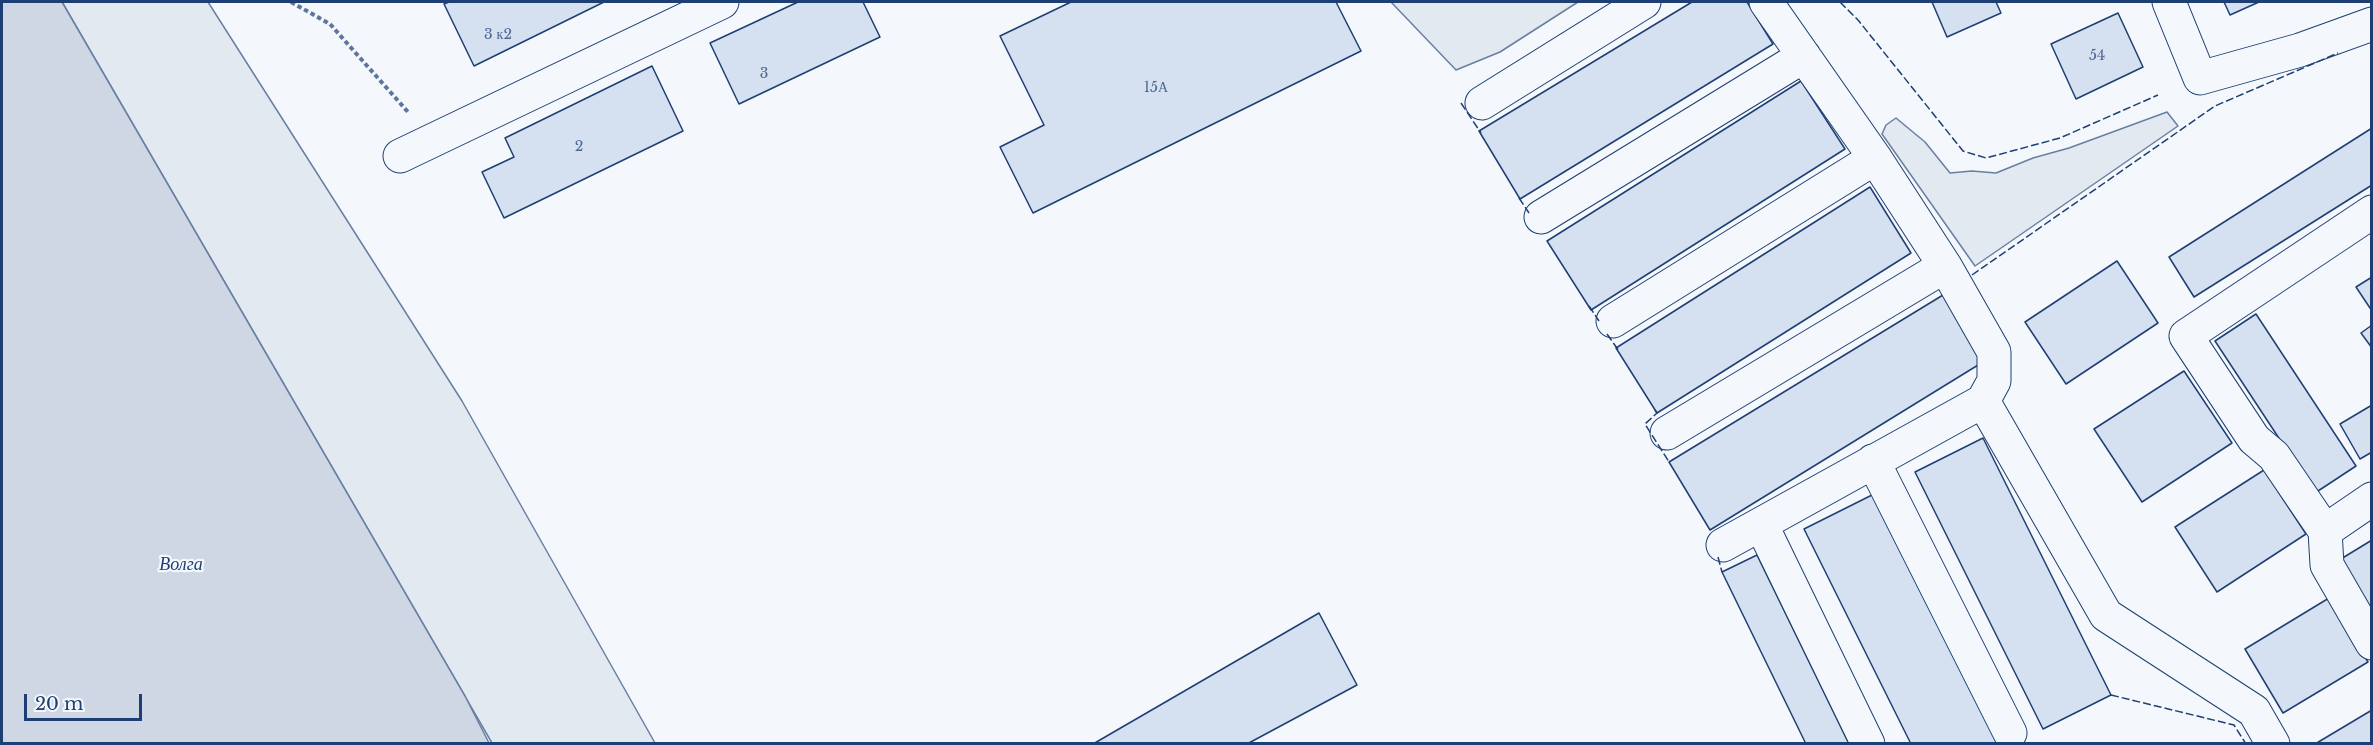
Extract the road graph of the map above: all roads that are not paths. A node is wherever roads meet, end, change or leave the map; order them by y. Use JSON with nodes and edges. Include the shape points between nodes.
{"nodes":[{"id":1,"x":722,"y":2,"type":"edge"},
{"id":2,"x":1644,"y":2,"type":"edge"},
{"id":3,"x":1766,"y":2,"type":"edge"},
{"id":4,"x":2169,"y":2,"type":"edge"},
{"id":5,"x":2372,"y":24,"type":"edge"},
{"id":6,"x":1804,"y":56,"type":"junction"},
{"id":7,"x":1482,"y":104,"type":"dead end"},
{"id":8,"x":400,"y":156,"type":"dead end"},
{"id":9,"x":1875,"y":158,"type":"junction"},
{"id":10,"x":2372,"y":212,"type":"edge"},
{"id":11,"x":1541,"y":217,"type":"dead end"},
{"id":12,"x":1945,"y":266,"type":"junction"},
{"id":13,"x":1613,"y":321,"type":"dead end"},
{"id":14,"x":1983,"y":401,"type":"junction"},
{"id":15,"x":1667,"y":433,"type":"dead end"},
{"id":16,"x":1873,"y":461,"type":"junction"},
{"id":17,"x":2372,"y":499,"type":"edge"},
{"id":18,"x":1761,"y":524,"type":"junction"},
{"id":19,"x":2325,"y":531,"type":"junction"},
{"id":20,"x":1723,"y":545,"type":"dead end"},
{"id":21,"x":2372,"y":644,"type":"edge"},
{"id":22,"x":2010,"y":733,"type":"dead end"},
{"id":23,"x":1868,"y":744,"type":"edge"},
{"id":24,"x":2273,"y":744,"type":"edge"}],
"edges":[{"from":1,"to":8,"type":"street"},
{"from":2,"to":7,"type":"street"},
{"from":3,"to":6,"type":"street"},
{"from":4,"to":5,"type":"street","via":[[2200,78],[2300,50]]},
{"from":6,"to":9,"type":"street"},
{"from":6,"to":11,"type":"street"},
{"from":9,"to":12,"type":"street"},
{"from":9,"to":13,"type":"street"},
{"from":10,"to":19,"type":"street","via":[[2186,336],[2254,439],[2274,456]]},
{"from":12,"to":14,"type":"street","via":[[1994,352],[1994,381]]},
{"from":12,"to":15,"type":"street"},
{"from":14,"to":16,"type":"street"},
{"from":14,"to":24,"type":"street","via":[[2106,615],[2254,711]]},
{"from":16,"to":18,"type":"street"},
{"from":16,"to":22,"type":"street"},
{"from":17,"to":19,"type":"street"},
{"from":18,"to":20,"type":"street"},
{"from":18,"to":23,"type":"street"},
{"from":19,"to":21,"type":"street","via":[[2326,566]]}]}
